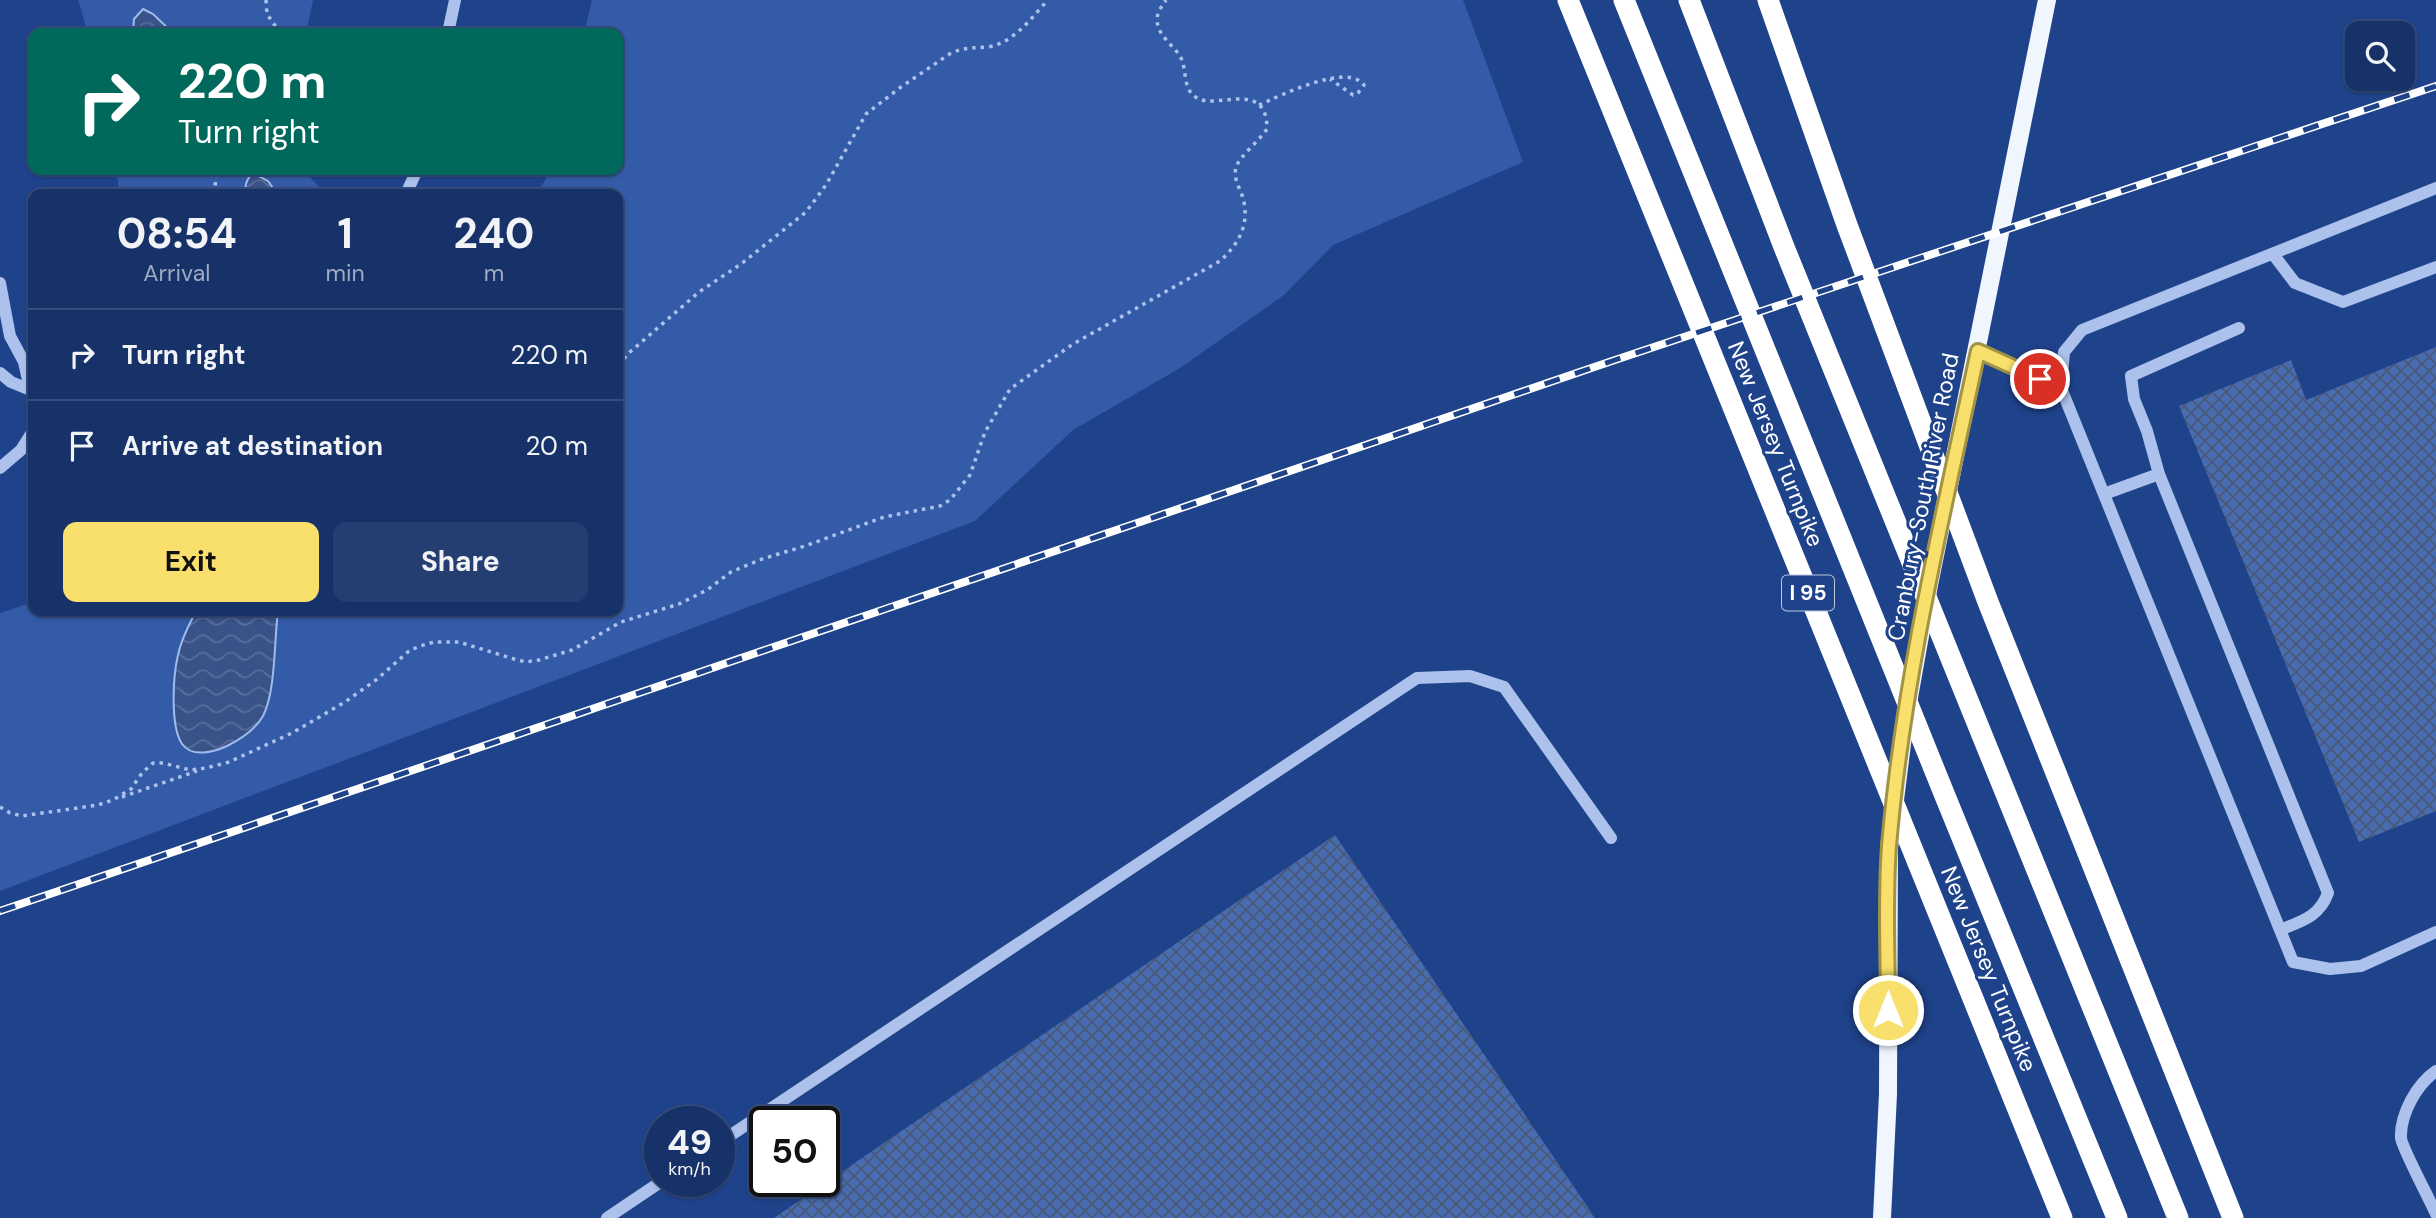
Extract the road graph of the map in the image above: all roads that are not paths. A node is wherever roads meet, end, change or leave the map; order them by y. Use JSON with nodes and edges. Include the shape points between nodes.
{"nodes":[{"id":1,"x":454,"y":0,"type":"edge"},
{"id":2,"x":1568,"y":0,"type":"edge"},
{"id":3,"x":1624,"y":0,"type":"edge"},
{"id":4,"x":1690,"y":0,"type":"edge"},
{"id":5,"x":1768,"y":0,"type":"edge"},
{"id":6,"x":2047,"y":0,"type":"edge"},
{"id":7,"x":449,"y":28,"type":"edge"},
{"id":8,"x":2436,"y":188,"type":"edge"},
{"id":9,"x":2273,"y":254,"type":"junction"},
{"id":10,"x":2436,"y":267,"type":"edge"},
{"id":11,"x":0,"y":283,"type":"edge"},
{"id":12,"x":2239,"y":328,"type":"dead end"},
{"id":13,"x":1978,"y":351,"type":"junction"},
{"id":14,"x":0,"y":373,"type":"edge"},
{"id":15,"x":28,"y":378,"type":"edge"},
{"id":16,"x":2061,"y":388,"type":"junction"},
{"id":17,"x":28,"y":389,"type":"edge"},
{"id":18,"x":28,"y":439,"type":"edge"},
{"id":19,"x":0,"y":468,"type":"edge"},
{"id":20,"x":2159,"y":474,"type":"junction"},
{"id":21,"x":2104,"y":494,"type":"junction"},
{"id":22,"x":1611,"y":838,"type":"dead end"},
{"id":23,"x":2280,"y":930,"type":"junction"},
{"id":24,"x":2436,"y":932,"type":"edge"},
{"id":25,"x":2436,"y":1071,"type":"edge"},
{"id":26,"x":735,"y":1132,"type":"edge"},
{"id":27,"x":644,"y":1193,"type":"edge"},
{"id":28,"x":2436,"y":1214,"type":"edge"},
{"id":29,"x":607,"y":1218,"type":"edge"},
{"id":30,"x":1882,"y":1218,"type":"edge"},
{"id":31,"x":2062,"y":1218,"type":"edge"},
{"id":32,"x":2117,"y":1218,"type":"edge"},
{"id":33,"x":2178,"y":1218,"type":"edge"},
{"id":34,"x":2233,"y":1218,"type":"edge"}],
"edges":[{"from":1,"to":7,"type":"street"},
{"from":2,"to":31,"type":"highway","name":"New Jersey Turnpike","number":"I 95"},
{"from":3,"to":32,"type":"highway","name":"New Jersey Turnpike","number":"I 95"},
{"from":4,"to":33,"type":"highway","via":[[1784,247]]},
{"from":5,"to":34,"type":"highway","via":[[1988,602]]},
{"from":6,"to":13,"type":"main road","name":"Cranbury-South River Road"},
{"from":8,"to":9,"type":"street"},
{"from":9,"to":10,"type":"street","via":[[2295,284],[2343,302]]},
{"from":9,"to":16,"type":"street","via":[[2082,330],[2064,352]]},
{"from":11,"to":15,"type":"street","via":[[10,335]]},
{"from":12,"to":20,"type":"street","via":[[2131,376]]},
{"from":13,"to":16,"type":"street"},
{"from":13,"to":30,"type":"main road","name":"Cranbury-South River Road","via":[[1929,585],[1889,848],[1888,1094]]},
{"from":14,"to":17,"type":"street"},
{"from":16,"to":21,"type":"street"},
{"from":18,"to":19,"type":"street"},
{"from":20,"to":21,"type":"street"},
{"from":20,"to":23,"type":"street","via":[[2328,893],[2312,917]]},
{"from":21,"to":23,"type":"street"},
{"from":22,"to":26,"type":"street","via":[[1504,687],[1470,676],[1417,678]]},
{"from":23,"to":24,"type":"street","via":[[2293,962],[2330,969],[2361,966]]},
{"from":25,"to":28,"type":"street","via":[[2425,1078],[2406,1110],[2401,1139]]},
{"from":27,"to":29,"type":"street"}]}
